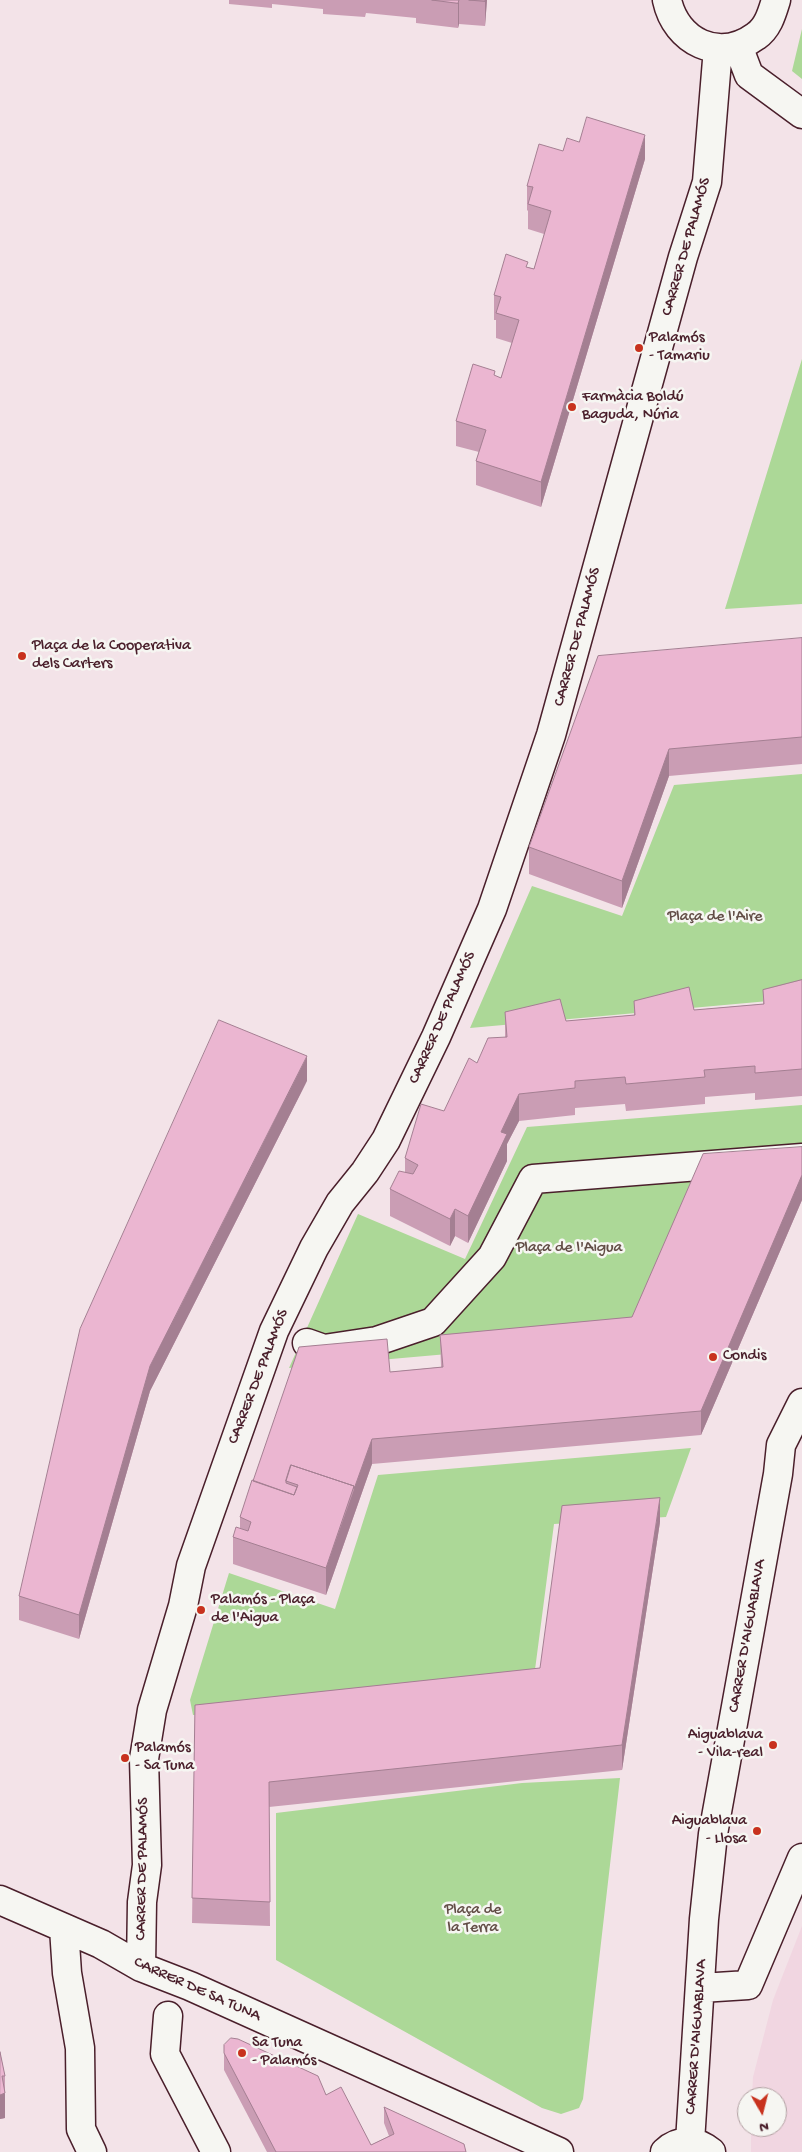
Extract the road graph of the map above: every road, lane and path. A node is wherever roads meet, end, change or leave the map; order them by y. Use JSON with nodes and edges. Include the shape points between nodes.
{"nodes":[{"id":1,"x":667,"y":0,"type":"edge"},
{"id":2,"x":776,"y":0,"type":"edge"},
{"id":3,"x":728,"y":47,"type":"junction"},
{"id":4,"x":802,"y":114,"type":"edge"},
{"id":5,"x":802,"y":1158,"type":"edge"},
{"id":6,"x":306,"y":1343,"type":"dead end"},
{"id":7,"x":802,"y":1403,"type":"edge"},
{"id":8,"x":802,"y":1858,"type":"edge"},
{"id":9,"x":0,"y":1900,"type":"edge"},
{"id":10,"x":64,"y":1928,"type":"junction"},
{"id":11,"x":141,"y":1967,"type":"junction"},
{"id":12,"x":701,"y":1988,"type":"junction"},
{"id":13,"x":168,"y":2016,"type":"dead end"},
{"id":14,"x":701,"y":2147,"type":"edge"},
{"id":15,"x":92,"y":2152,"type":"edge"},
{"id":16,"x":216,"y":2152,"type":"edge"},
{"id":17,"x":559,"y":2152,"type":"edge"},
{"id":18,"x":665,"y":2152,"type":"edge"}],
"edges":[{"from":1,"to":3,"type":"street","via":[[670,14],[682,32],[698,44]]},
{"from":2,"to":3,"type":"street","via":[[770,20],[756,36]]},
{"from":3,"to":4,"type":"street","via":[[749,75]]},
{"from":3,"to":11,"type":"street","name":"CARRER DE PALAMÓS","via":[[707,182],[683,257],[552,735],[492,909],[386,1140],[332,1217],[274,1331],[191,1566],[183,1606],[152,1710],[144,1759],[147,1865],[142,1902]]},
{"from":5,"to":6,"type":"street","via":[[532,1179],[492,1257],[433,1322],[377,1341],[324,1349]]},
{"from":7,"to":12,"type":"street","name":"CARRER D'AIGUABLAVA","via":[[781,1445],[713,1834]]},
{"from":8,"to":12,"type":"street","via":[[748,1985]]},
{"from":9,"to":10,"type":"street","name":"CARRER DE SA TUNA"},
{"from":10,"to":11,"type":"street","name":"CARRER DE SA TUNA"},
{"from":10,"to":15,"type":"street","via":[[67,1973],[80,2048],[81,2129]]},
{"from":11,"to":17,"type":"street","name":"CARRER DE SA TUNA"},
{"from":12,"to":14,"type":"street","name":"CARRER D'AIGUABLAVA"},
{"from":13,"to":16,"type":"street","via":[[165,2054]]},
{"from":14,"to":18,"type":"street","name":"CARRER D'AIGUABLAVA","via":[[680,2143]]}]}
